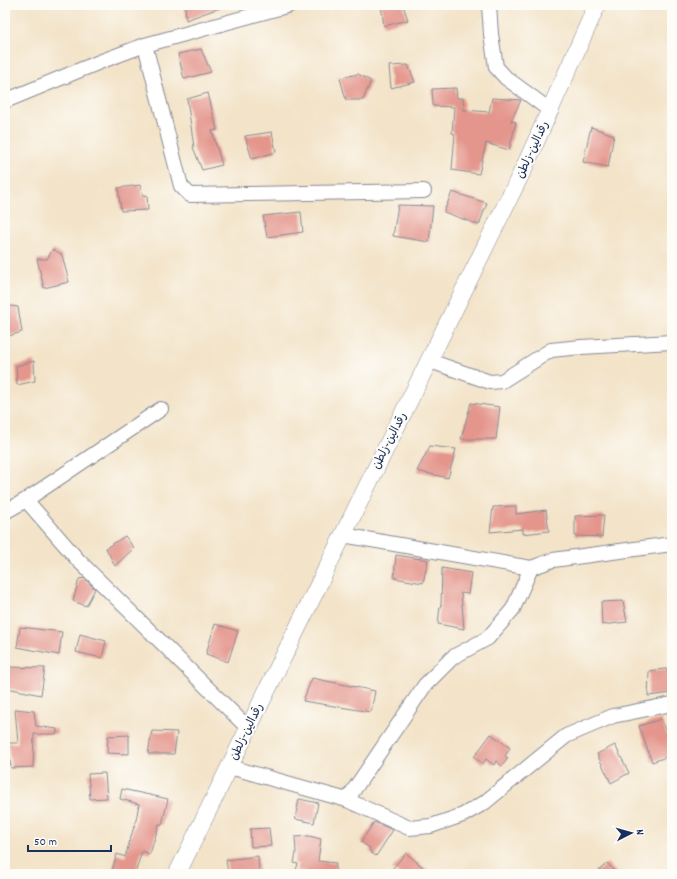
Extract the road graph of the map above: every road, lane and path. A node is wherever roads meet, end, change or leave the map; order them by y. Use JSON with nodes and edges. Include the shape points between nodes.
{"nodes":[{"id":1,"x":290,"y":5,"type":"edge"},
{"id":2,"x":489,"y":5,"type":"edge"},
{"id":3,"x":597,"y":5,"type":"edge"},
{"id":4,"x":145,"y":45,"type":"junction"},
{"id":5,"x":5,"y":101,"type":"edge"},
{"id":6,"x":551,"y":111,"type":"junction"},
{"id":7,"x":424,"y":191,"type":"dead end"},
{"id":8,"x":672,"y":342,"type":"edge"},
{"id":9,"x":430,"y":361,"type":"junction"},
{"id":10,"x":161,"y":409,"type":"dead end"},
{"id":11,"x":26,"y":500,"type":"junction"},
{"id":12,"x":5,"y":512,"type":"edge"},
{"id":13,"x":343,"y":534,"type":"junction"},
{"id":14,"x":672,"y":544,"type":"edge"},
{"id":15,"x":531,"y":568,"type":"junction"},
{"id":16,"x":672,"y":704,"type":"edge"},
{"id":17,"x":249,"y":729,"type":"junction"},
{"id":18,"x":230,"y":767,"type":"junction"},
{"id":19,"x":347,"y":800,"type":"junction"},
{"id":20,"x":177,"y":874,"type":"edge"}],
"edges":[{"from":1,"to":4,"type":"street"},
{"from":2,"to":6,"type":"street","via":[[496,67],[506,78]]},
{"from":3,"to":6,"type":"main road","name":"رقدالين-زلطن"},
{"from":4,"to":5,"type":"street","via":[[102,60]]},
{"from":4,"to":7,"type":"street","via":[[181,186],[190,195]]},
{"from":6,"to":9,"type":"main road","name":"رقدالين-زلطن"},
{"from":8,"to":9,"type":"street","via":[[551,350],[502,381],[490,382]]},
{"from":9,"to":13,"type":"main road","name":"رقدالين-زلطن"},
{"from":10,"to":11,"type":"street"},
{"from":11,"to":12,"type":"street"},
{"from":11,"to":17,"type":"street","via":[[78,560]]},
{"from":13,"to":15,"type":"street"},
{"from":13,"to":17,"type":"main road","name":"رقدالين-زلطن"},
{"from":14,"to":15,"type":"street","via":[[553,560]]},
{"from":15,"to":19,"type":"street","via":[[513,609],[488,638],[453,657],[425,685]]},
{"from":16,"to":19,"type":"street","via":[[613,716],[566,736],[484,803],[462,815],[431,826],[409,828]]},
{"from":17,"to":18,"type":"main road","name":"رقدالين-زلطن"},
{"from":18,"to":19,"type":"street"},
{"from":18,"to":20,"type":"main road","name":"رقدالين-زلطن"}]}
